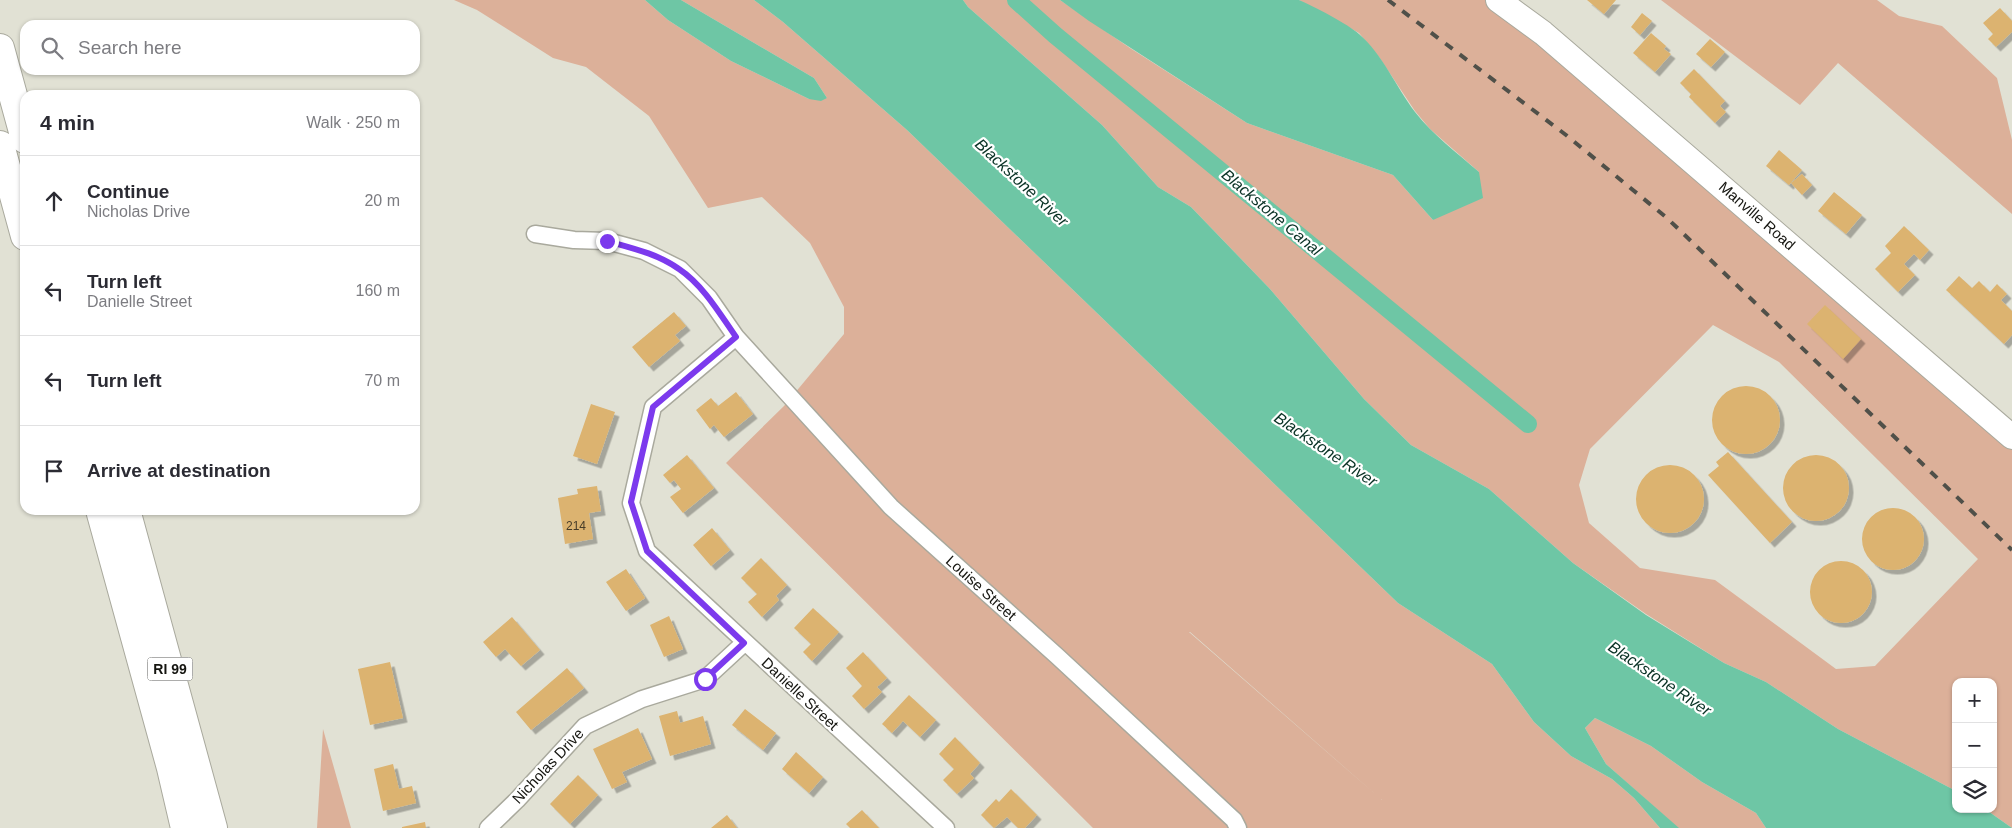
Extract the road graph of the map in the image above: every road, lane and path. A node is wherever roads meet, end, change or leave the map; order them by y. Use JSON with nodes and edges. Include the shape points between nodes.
{"nodes":[{"id":1,"x":1498,"y":0,"type":"edge"},
{"id":2,"x":0,"y":48,"type":"edge"},
{"id":3,"x":20,"y":121,"type":"edge"},
{"id":4,"x":0,"y":145,"type":"edge"},
{"id":5,"x":20,"y":218,"type":"edge"},
{"id":6,"x":535,"y":234,"type":"dead end"},
{"id":7,"x":736,"y":337,"type":"junction"},
{"id":8,"x":2012,"y":437,"type":"edge"},
{"id":9,"x":101,"y":515,"type":"edge"},
{"id":10,"x":127,"y":515,"type":"edge"},
{"id":11,"x":744,"y":643,"type":"junction"},
{"id":12,"x":185,"y":828,"type":"edge"},
{"id":13,"x":213,"y":828,"type":"edge"},
{"id":14,"x":488,"y":828,"type":"edge"},
{"id":15,"x":946,"y":828,"type":"edge"},
{"id":16,"x":1238,"y":828,"type":"edge"}],
"edges":[{"from":1,"to":8,"type":"main road","name":"Manville Road","via":[[1543,32]]},
{"from":2,"to":3,"type":"highway"},
{"from":4,"to":5,"type":"highway"},
{"from":6,"to":7,"type":"street","name":"Louise Street","via":[[607,241],[644,251],[680,269],[709,298]]},
{"from":7,"to":11,"type":"street","name":"Danielle Street","via":[[653,407],[631,502],[647,551]]},
{"from":7,"to":16,"type":"street","name":"Louise Street","via":[[891,507],[1071,669],[1234,820]]},
{"from":9,"to":12,"type":"highway","number":"RI 99"},
{"from":10,"to":13,"type":"highway","number":"RI 99"},
{"from":11,"to":14,"type":"street","name":"Nicholas Drive","via":[[705,679],[642,699],[585,726]]},
{"from":11,"to":15,"type":"street","name":"Danielle Street"}]}
